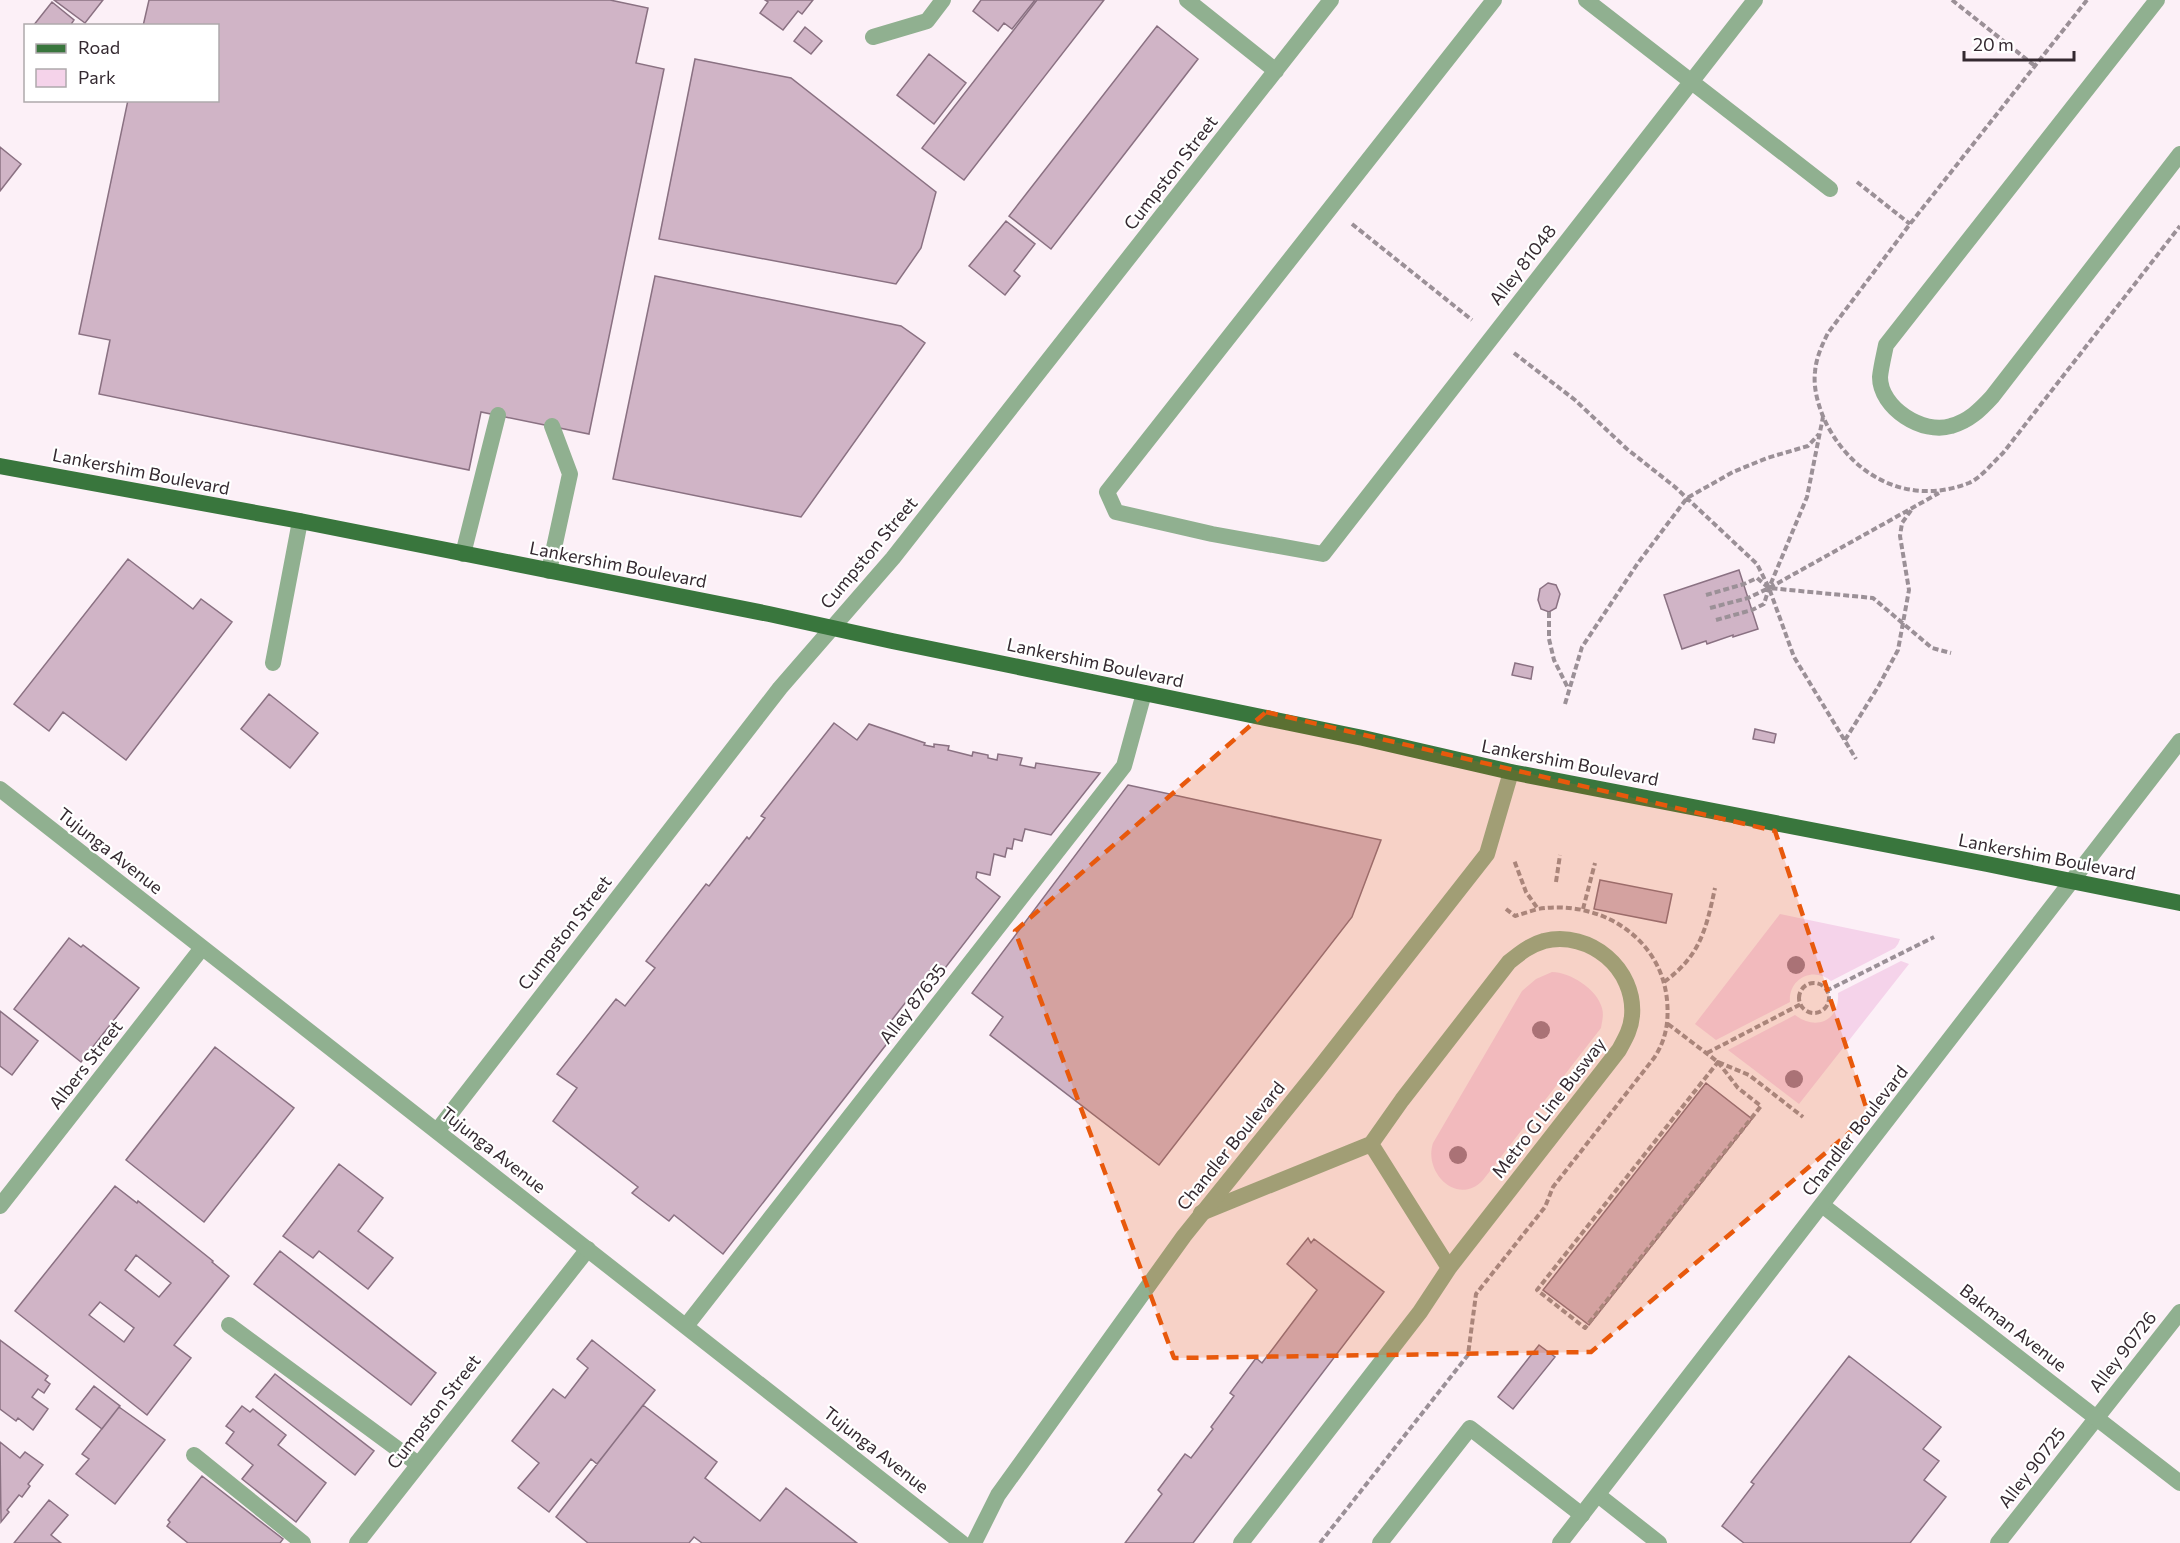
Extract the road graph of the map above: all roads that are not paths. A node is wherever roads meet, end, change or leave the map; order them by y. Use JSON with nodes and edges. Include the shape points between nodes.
{"nodes":[{"id":1,"x":943,"y":0,"type":"edge"},
{"id":2,"x":1331,"y":0,"type":"edge"},
{"id":3,"x":1494,"y":0,"type":"edge"},
{"id":4,"x":1586,"y":0,"type":"edge"},
{"id":5,"x":1755,"y":0,"type":"edge"},
{"id":6,"x":2157,"y":0,"type":"edge"},
{"id":7,"x":1193,"y":2,"type":"edge"},
{"id":8,"x":873,"y":37,"type":"dead end"},
{"id":9,"x":1275,"y":71,"type":"junction"},
{"id":10,"x":1691,"y":82,"type":"junction"},
{"id":11,"x":2180,"y":154,"type":"edge"},
{"id":12,"x":1830,"y":189,"type":"dead end"},
{"id":13,"x":498,"y":415,"type":"dead end"},
{"id":14,"x":552,"y":426,"type":"dead end"},
{"id":15,"x":0,"y":466,"type":"edge"},
{"id":16,"x":300,"y":521,"type":"junction"},
{"id":17,"x":463,"y":554,"type":"junction"},
{"id":18,"x":549,"y":571,"type":"junction"},
{"id":19,"x":830,"y":628,"type":"junction"},
{"id":20,"x":273,"y":663,"type":"dead end"},
{"id":21,"x":1144,"y":693,"type":"junction"},
{"id":22,"x":2180,"y":741,"type":"edge"},
{"id":23,"x":1511,"y":772,"type":"junction"},
{"id":24,"x":0,"y":789,"type":"edge"},
{"id":25,"x":2071,"y":881,"type":"junction"},
{"id":26,"x":2180,"y":903,"type":"edge"},
{"id":27,"x":202,"y":948,"type":"junction"},
{"id":28,"x":437,"y":1131,"type":"junction"},
{"id":29,"x":1371,"y":1144,"type":"junction"},
{"id":30,"x":1822,"y":1205,"type":"junction"},
{"id":31,"x":0,"y":1206,"type":"edge"},
{"id":32,"x":1201,"y":1213,"type":"junction"},
{"id":33,"x":588,"y":1249,"type":"junction"},
{"id":34,"x":1449,"y":1268,"type":"junction"},
{"id":35,"x":2180,"y":1312,"type":"edge"},
{"id":36,"x":229,"y":1325,"type":"dead end"},
{"id":37,"x":686,"y":1326,"type":"junction"},
{"id":38,"x":2096,"y":1418,"type":"junction"},
{"id":39,"x":194,"y":1455,"type":"dead end"},
{"id":40,"x":417,"y":1464,"type":"junction"},
{"id":41,"x":2180,"y":1483,"type":"edge"},
{"id":42,"x":1598,"y":1495,"type":"junction"},
{"id":43,"x":1581,"y":1515,"type":"junction"},
{"id":44,"x":303,"y":1543,"type":"edge"},
{"id":45,"x":357,"y":1543,"type":"edge"},
{"id":46,"x":962,"y":1543,"type":"edge"},
{"id":47,"x":974,"y":1543,"type":"edge"},
{"id":48,"x":1240,"y":1543,"type":"edge"},
{"id":49,"x":1380,"y":1543,"type":"edge"},
{"id":50,"x":1560,"y":1543,"type":"edge"},
{"id":51,"x":1659,"y":1543,"type":"edge"},
{"id":52,"x":1998,"y":1543,"type":"edge"}],
"edges":[{"from":1,"to":8,"type":"street","via":[[927,21]]},
{"from":2,"to":9,"type":"street","name":"Cumpston Street"},
{"from":3,"to":10,"type":"street","name":"Alley 81048","via":[[1107,492],[1116,512],[1323,554]]},
{"from":4,"to":10,"type":"street"},
{"from":5,"to":10,"type":"street","name":"Alley 81048"},
{"from":6,"to":11,"type":"street","via":[[1886,345],[1880,378],[1885,398],[1925,427],[1949,427],[1974,417]]},
{"from":7,"to":9,"type":"street"},
{"from":9,"to":19,"type":"street","name":"Cumpston Street","via":[[893,558]]},
{"from":10,"to":12,"type":"street"},
{"from":13,"to":17,"type":"street"},
{"from":14,"to":18,"type":"street","via":[[570,474]]},
{"from":15,"to":16,"type":"main road","name":"Lankershim Boulevard"},
{"from":16,"to":17,"type":"main road","name":"Lankershim Boulevard"},
{"from":16,"to":20,"type":"street"},
{"from":17,"to":18,"type":"main road","name":"Lankershim Boulevard"},
{"from":18,"to":19,"type":"main road","name":"Lankershim Boulevard"},
{"from":19,"to":21,"type":"main road","name":"Lankershim Boulevard"},
{"from":19,"to":28,"type":"street","name":"Cumpston Street"},
{"from":21,"to":23,"type":"main road","name":"Lankershim Boulevard"},
{"from":21,"to":37,"type":"street","name":"Alley 87635","via":[[1124,766]]},
{"from":22,"to":25,"type":"street","name":"Chandler Boulevard"},
{"from":23,"to":25,"type":"main road","name":"Lankershim Boulevard"},
{"from":23,"to":32,"type":"street","name":"Chandler Boulevard","via":[[1487,854]]},
{"from":24,"to":27,"type":"street","name":"Tujunga Avenue"},
{"from":25,"to":26,"type":"main road","name":"Lankershim Boulevard"},
{"from":25,"to":30,"type":"street","name":"Chandler Boulevard"},
{"from":27,"to":28,"type":"street","name":"Tujunga Avenue"},
{"from":27,"to":31,"type":"street","name":"Albers Street"},
{"from":28,"to":33,"type":"street","name":"Tujunga Avenue"},
{"from":29,"to":32,"type":"street"},
{"from":29,"to":34,"type":"street"},
{"from":29,"to":34,"type":"street","name":"Metro G Line Busway","via":[[1509,962],[1524,950],[1544,941],[1564,939],[1583,942],[1615,963],[1631,997],[1628,1034]]},
{"from":30,"to":38,"type":"street","name":"Bakman Avenue"},
{"from":30,"to":42,"type":"street","name":"Chandler Boulevard"},
{"from":32,"to":47,"type":"street","name":"Chandler Boulevard","via":[[998,1495]]},
{"from":33,"to":37,"type":"street","name":"Tujunga Avenue"},
{"from":33,"to":40,"type":"street","name":"Cumpston Street"},
{"from":34,"to":48,"type":"street","name":"Metro G Line Busway","via":[[1420,1312]]},
{"from":35,"to":38,"type":"street","name":"Alley 90726"},
{"from":36,"to":40,"type":"street"},
{"from":37,"to":46,"type":"street","name":"Tujunga Avenue"},
{"from":38,"to":41,"type":"street","name":"Bakman Avenue"},
{"from":38,"to":52,"type":"street","name":"Alley 90725"},
{"from":39,"to":44,"type":"street"},
{"from":40,"to":45,"type":"street","name":"Cumpston Street"},
{"from":42,"to":43,"type":"street","name":"Chandler Boulevard"},
{"from":42,"to":51,"type":"street"},
{"from":43,"to":49,"type":"street","via":[[1470,1428]]},
{"from":43,"to":50,"type":"street","name":"Chandler Boulevard"}]}
